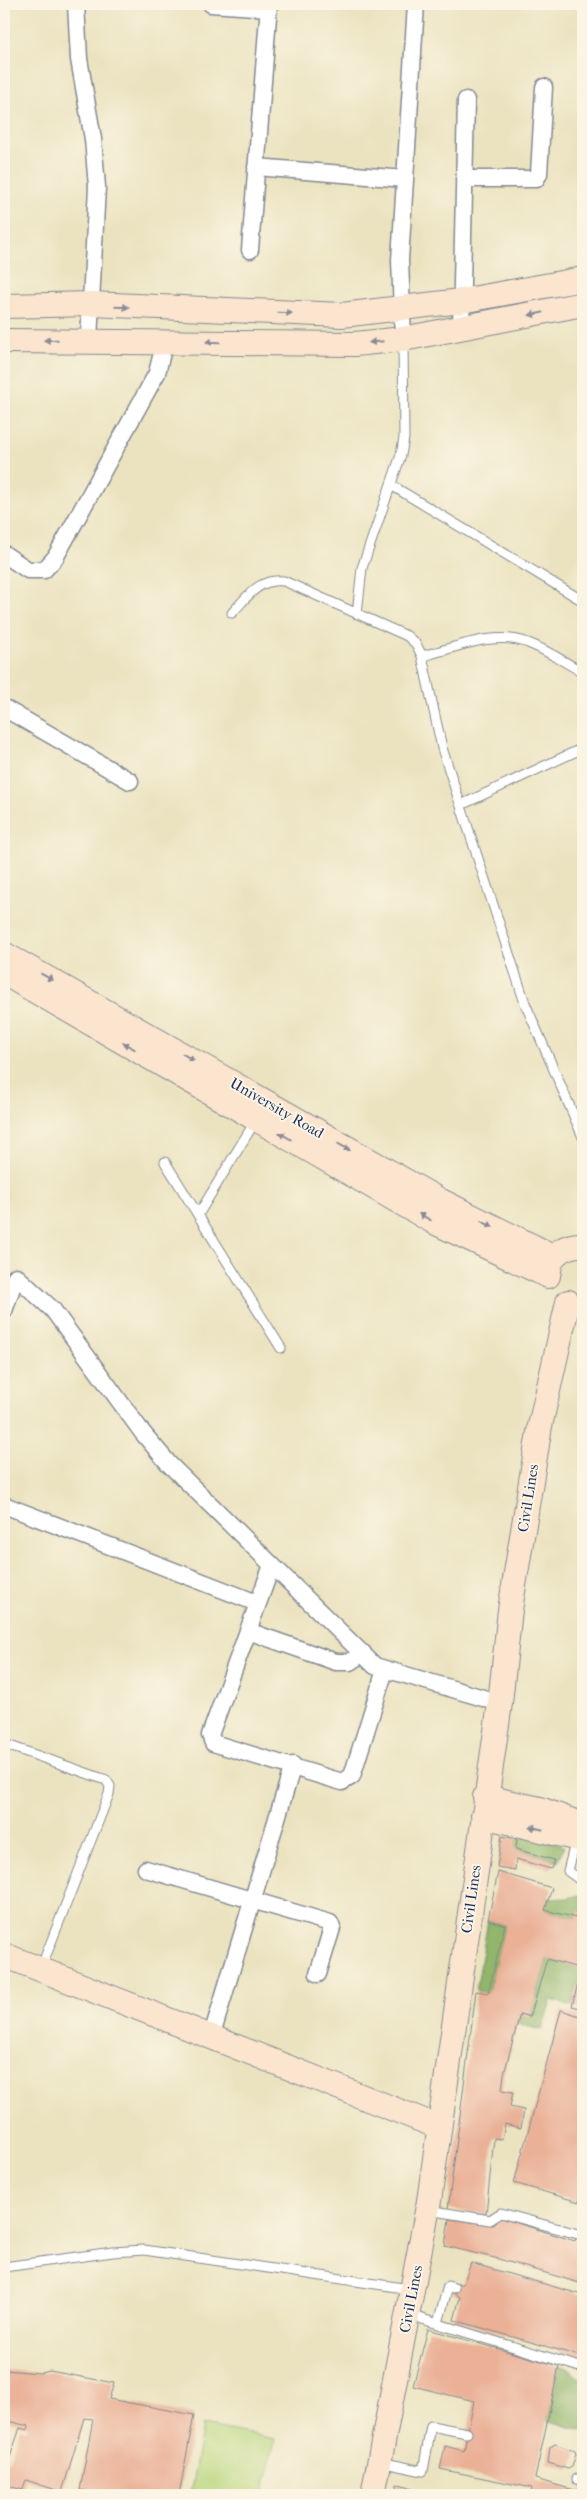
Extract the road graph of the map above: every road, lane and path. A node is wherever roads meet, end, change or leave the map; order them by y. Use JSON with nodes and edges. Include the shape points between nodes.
{"nodes":[{"id":1,"x":76,"y":4,"type":"edge"},
{"id":2,"x":211,"y":4,"type":"edge"},
{"id":3,"x":416,"y":4,"type":"edge"},
{"id":4,"x":268,"y":6,"type":"edge"},
{"id":5,"x":544,"y":87,"type":"dead end"},
{"id":6,"x":466,"y":100,"type":"dead end"},
{"id":7,"x":256,"y":167,"type":"junction"},
{"id":8,"x":405,"y":179,"type":"junction"},
{"id":9,"x":464,"y":179,"type":"junction"},
{"id":10,"x":250,"y":250,"type":"dead end"},
{"id":11,"x":583,"y":279,"type":"edge"},
{"id":12,"x":461,"y":301,"type":"junction"},
{"id":13,"x":91,"y":304,"type":"junction"},
{"id":14,"x":583,"y":304,"type":"edge"},
{"id":15,"x":4,"y":306,"type":"edge"},
{"id":16,"x":401,"y":308,"type":"junction"},
{"id":17,"x":461,"y":329,"type":"junction"},
{"id":18,"x":89,"y":340,"type":"junction"},
{"id":19,"x":403,"y":340,"type":"junction"},
{"id":20,"x":4,"y":341,"type":"edge"},
{"id":21,"x":165,"y":341,"type":"junction"},
{"id":22,"x":391,"y":485,"type":"junction"},
{"id":23,"x":4,"y":554,"type":"edge"},
{"id":24,"x":583,"y":601,"type":"edge"},
{"id":25,"x":232,"y":613,"type":"dead end"},
{"id":26,"x":357,"y":614,"type":"junction"},
{"id":27,"x":422,"y":656,"type":"junction"},
{"id":28,"x":583,"y":672,"type":"edge"},
{"id":29,"x":4,"y":708,"type":"edge"},
{"id":30,"x":583,"y":748,"type":"edge"},
{"id":31,"x":130,"y":781,"type":"dead end"},
{"id":32,"x":461,"y":805,"type":"junction"},
{"id":33,"x":4,"y":954,"type":"edge"},
{"id":34,"x":4,"y":974,"type":"edge"},
{"id":35,"x":262,"y":1111,"type":"junction"},
{"id":36,"x":583,"y":1137,"type":"edge"},
{"id":37,"x":165,"y":1162,"type":"dead end"},
{"id":38,"x":198,"y":1215,"type":"junction"},
{"id":39,"x":582,"y":1244,"type":"edge"},
{"id":40,"x":551,"y":1267,"type":"junction"},
{"id":41,"x":576,"y":1303,"type":"edge"},
{"id":42,"x":4,"y":1311,"type":"edge"},
{"id":43,"x":282,"y":1348,"type":"dead end"},
{"id":44,"x":4,"y":1505,"type":"edge"},
{"id":45,"x":272,"y":1565,"type":"junction"},
{"id":46,"x":257,"y":1603,"type":"junction"},
{"id":47,"x":248,"y":1631,"type":"junction"},
{"id":48,"x":363,"y":1653,"type":"junction"},
{"id":49,"x":385,"y":1670,"type":"junction"},
{"id":50,"x":500,"y":1703,"type":"junction"},
{"id":51,"x":4,"y":1744,"type":"edge"},
{"id":52,"x":293,"y":1765,"type":"junction"},
{"id":53,"x":484,"y":1806,"type":"junction"},
{"id":54,"x":581,"y":1831,"type":"edge"},
{"id":55,"x":146,"y":1868,"type":"dead end"},
{"id":56,"x":583,"y":1882,"type":"edge"},
{"id":57,"x":252,"y":1900,"type":"junction"},
{"id":58,"x":4,"y":1955,"type":"edge"},
{"id":59,"x":40,"y":1970,"type":"junction"},
{"id":60,"x":318,"y":1974,"type":"dead end"},
{"id":61,"x":211,"y":2038,"type":"junction"},
{"id":62,"x":439,"y":2127,"type":"junction"},
{"id":63,"x":427,"y":2210,"type":"junction"},
{"id":64,"x":578,"y":2234,"type":"dead end"},
{"id":65,"x":4,"y":2266,"type":"edge"},
{"id":66,"x":454,"y":2288,"type":"dead end"},
{"id":67,"x":413,"y":2289,"type":"junction"},
{"id":68,"x":408,"y":2314,"type":"junction"},
{"id":69,"x":438,"y":2323,"type":"junction"},
{"id":70,"x":583,"y":2368,"type":"edge"},
{"id":71,"x":467,"y":2433,"type":"dead end"},
{"id":72,"x":379,"y":2462,"type":"junction"},
{"id":73,"x":373,"y":2495,"type":"edge"}],
"edges":[{"from":1,"to":13,"type":"street","via":[[79,59],[93,139],[97,187]]},
{"from":2,"to":4,"type":"street"},
{"from":3,"to":8,"type":"street"},
{"from":4,"to":7,"type":"street"},
{"from":5,"to":9,"type":"street","via":[[539,174],[536,178]]},
{"from":6,"to":9,"type":"street"},
{"from":7,"to":8,"type":"street"},
{"from":7,"to":10,"type":"street"},
{"from":8,"to":16,"type":"street"},
{"from":9,"to":12,"type":"street"},
{"from":11,"to":12,"type":"main road"},
{"from":12,"to":16,"type":"main road"},
{"from":12,"to":17,"type":"street"},
{"from":13,"to":15,"type":"main road"},
{"from":13,"to":16,"type":"main road","one_way":true,"via":[[342,316]]},
{"from":13,"to":18,"type":"street"},
{"from":14,"to":17,"type":"main road","one_way":true},
{"from":16,"to":19,"type":"street"},
{"from":17,"to":19,"type":"main road"},
{"from":18,"to":20,"type":"main road","one_way":true},
{"from":18,"to":21,"type":"main road"},
{"from":19,"to":21,"type":"main road","one_way":true,"via":[[355,344]]},
{"from":19,"to":22,"type":"lane","via":[[404,438]]},
{"from":21,"to":23,"type":"street","via":[[155,378],[55,558],[44,570],[28,570]]},
{"from":22,"to":24,"type":"lane"},
{"from":22,"to":26,"type":"lane","via":[[362,568]]},
{"from":25,"to":26,"type":"lane","via":[[258,584],[274,580]]},
{"from":26,"to":27,"type":"lane","via":[[406,636],[416,644]]},
{"from":27,"to":28,"type":"lane","via":[[496,638],[517,640]]},
{"from":27,"to":32,"type":"lane","via":[[442,748]]},
{"from":29,"to":31,"type":"street"},
{"from":30,"to":32,"type":"lane"},
{"from":32,"to":36,"type":"lane","via":[[525,1003]]},
{"from":33,"to":35,"type":"main road","name":"University Road","one_way":true},
{"from":35,"to":34,"type":"main road","name":"University Road","one_way":true},
{"from":35,"to":38,"type":"lane"},
{"from":35,"to":40,"type":"main road","name":"University Road","via":[[434,1222]]},
{"from":37,"to":38,"type":"lane"},
{"from":38,"to":43,"type":"lane"},
{"from":39,"to":40,"type":"main road","via":[[561,1250]]},
{"from":40,"to":41,"type":"main road","via":[[551,1286],[556,1295]]},
{"from":41,"to":50,"type":"main road","name":"Civil Lines","via":[[540,1426],[510,1610]]},
{"from":42,"to":45,"type":"street","via":[[16,1276],[53,1310],[73,1334],[142,1432],[169,1464]]},
{"from":44,"to":46,"type":"street"},
{"from":45,"to":46,"type":"street"},
{"from":45,"to":48,"type":"street"},
{"from":46,"to":47,"type":"street"},
{"from":47,"to":48,"type":"street","via":[[336,1662],[350,1662]]},
{"from":47,"to":52,"type":"street","via":[[210,1740]]},
{"from":48,"to":49,"type":"street","via":[[375,1666]]},
{"from":49,"to":50,"type":"street"},
{"from":49,"to":52,"type":"street","via":[[352,1776],[342,1782]]},
{"from":50,"to":53,"type":"main road","name":"Civil Lines"},
{"from":51,"to":59,"type":"lane","via":[[106,1780],[110,1786]]},
{"from":52,"to":57,"type":"street"},
{"from":53,"to":54,"type":"main road"},
{"from":53,"to":62,"type":"main road","name":"Civil Lines"},
{"from":54,"to":56,"type":"lane","via":[[568,1871]]},
{"from":55,"to":57,"type":"street"},
{"from":57,"to":60,"type":"street","via":[[330,1923],[332,1928]]},
{"from":57,"to":61,"type":"street"},
{"from":58,"to":59,"type":"main road"},
{"from":59,"to":61,"type":"main road"},
{"from":61,"to":62,"type":"main road"},
{"from":62,"to":63,"type":"main road","name":"Civil Lines"},
{"from":63,"to":64,"type":"lane","via":[[490,2220],[501,2213]]},
{"from":63,"to":67,"type":"main road","name":"Civil Lines"},
{"from":65,"to":67,"type":"lane","via":[[144,2250]]},
{"from":66,"to":69,"type":"lane","via":[[448,2286]]},
{"from":67,"to":68,"type":"main road","name":"Civil Lines"},
{"from":68,"to":69,"type":"lane"},
{"from":68,"to":72,"type":"main road","name":"Civil Lines"},
{"from":69,"to":70,"type":"lane"},
{"from":71,"to":72,"type":"lane","via":[[431,2426],[423,2471]]},
{"from":72,"to":73,"type":"main road","name":"Civil Lines"}]}
